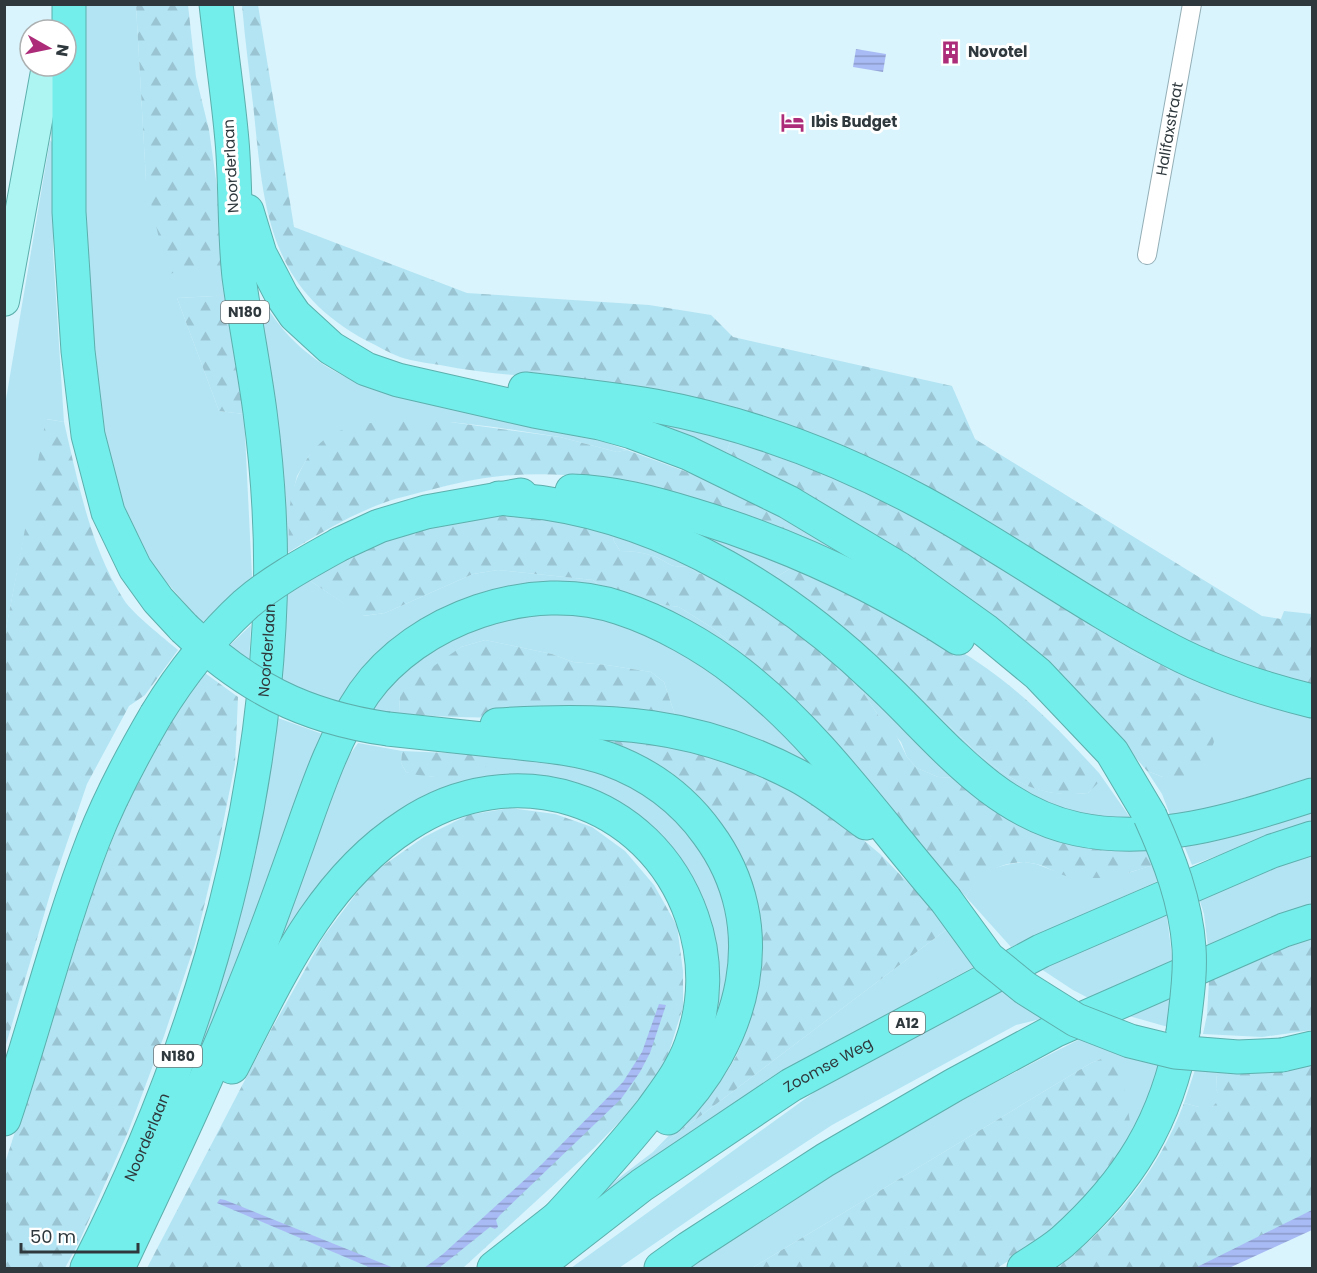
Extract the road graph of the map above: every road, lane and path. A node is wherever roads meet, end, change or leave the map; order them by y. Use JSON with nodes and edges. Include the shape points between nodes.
{"nodes":[{"id":1,"x":69,"y":4,"type":"edge"},
{"id":2,"x":216,"y":4,"type":"edge"},
{"id":3,"x":1192,"y":4,"type":"edge"},
{"id":4,"x":45,"y":78,"type":"edge"},
{"id":5,"x":232,"y":143,"type":"junction"},
{"id":6,"x":1147,"y":255,"type":"dead end"},
{"id":7,"x":4,"y":301,"type":"edge"},
{"id":8,"x":436,"y":390,"type":"junction"},
{"id":9,"x":499,"y":498,"type":"junction"},
{"id":10,"x":1312,"y":701,"type":"edge"},
{"id":11,"x":388,"y":729,"type":"junction"},
{"id":12,"x":1108,"y":758,"type":"junction"},
{"id":13,"x":1312,"y":795,"type":"edge"},
{"id":14,"x":1312,"y":837,"type":"edge"},
{"id":15,"x":903,"y":851,"type":"junction"},
{"id":16,"x":1312,"y":921,"type":"edge"},
{"id":17,"x":1297,"y":1052,"type":"edge"},
{"id":18,"x":4,"y":1119,"type":"edge"},
{"id":19,"x":556,"y":1220,"type":"junction"},
{"id":20,"x":87,"y":1269,"type":"edge"},
{"id":21,"x":121,"y":1269,"type":"edge"},
{"id":22,"x":494,"y":1269,"type":"edge"},
{"id":23,"x":535,"y":1269,"type":"edge"},
{"id":24,"x":662,"y":1269,"type":"edge"},
{"id":25,"x":1024,"y":1269,"type":"edge"}],
"edges":[{"from":1,"to":11,"type":"highway","bridge":true,"via":[[69,212],[78,351],[88,435],[108,512],[135,568],[158,600],[232,670],[280,698],[322,715]]},
{"from":2,"to":5,"type":"highway","name":"Noorderlaan","number":"N180"},
{"from":3,"to":6,"type":"street","name":"Halifaxstraat"},
{"from":4,"to":7,"type":"main road"},
{"from":5,"to":8,"type":"highway","via":[[260,254],[295,315],[331,348],[366,369]]},
{"from":5,"to":20,"type":"highway","name":"Noorderlaan","number":"N180","via":[[235,241],[267,492],[269,626],[261,715],[243,834],[217,942],[146,1141]]},
{"from":8,"to":10,"type":"highway","via":[[484,386],[598,397],[708,419],[796,446],[864,473],[936,510],[1173,652],[1253,684]]},
{"from":8,"to":12,"type":"highway","via":[[632,432],[688,453],[788,502],[898,568],[986,631],[1038,674]]},
{"from":9,"to":12,"type":"highway","via":[[555,491],[625,497],[715,521],[825,565],[923,615],[983,655]]},
{"from":9,"to":13,"type":"highway","via":[[545,503],[609,518],[720,563],[770,594],[844,649],[958,761],[998,794],[1075,829],[1131,836],[1171,833]]},
{"from":9,"to":18,"type":"highway","bridge":true,"via":[[403,518],[340,544],[286,575],[248,603],[178,679],[125,770],[93,841]]},
{"from":11,"to":15,"type":"highway","via":[[590,721],[669,729],[738,749],[800,777]]},
{"from":11,"to":19,"type":"highway","via":[[570,750],[629,768],[668,791],[700,823],[726,862],[736,886],[746,933],[744,974],[738,1005],[714,1061],[674,1112]]},
{"from":12,"to":25,"type":"highway","bridge":true,"via":[[1150,816],[1183,909],[1189,948],[1183,1032],[1166,1099],[1149,1137],[1126,1173],[1060,1243]]},
{"from":14,"to":23,"type":"highway","name":"Zoomse Weg","number":"A12","via":[[1041,951],[791,1085],[642,1185]]},
{"from":15,"to":17,"type":"highway","bridge":true,"via":[[945,898],[988,958],[1025,988],[1076,1020],[1131,1041],[1175,1052],[1238,1057]]},
{"from":15,"to":21,"type":"highway","via":[[790,717],[735,670],[667,627],[618,607],[562,598],[510,602],[457,619],[393,661],[365,693],[336,742],[246,983]]},
{"from":16,"to":24,"type":"highway","via":[[1054,1031],[825,1160]]},
{"from":19,"to":21,"type":"highway","via":[[624,1146],[673,1082],[698,1023],[702,1001],[701,949],[679,887],[646,842],[618,822],[570,798],[525,790],[497,791],[448,803],[409,823],[378,844],[331,895],[282,970],[148,1231]]},
{"from":19,"to":22,"type":"highway"}]}
